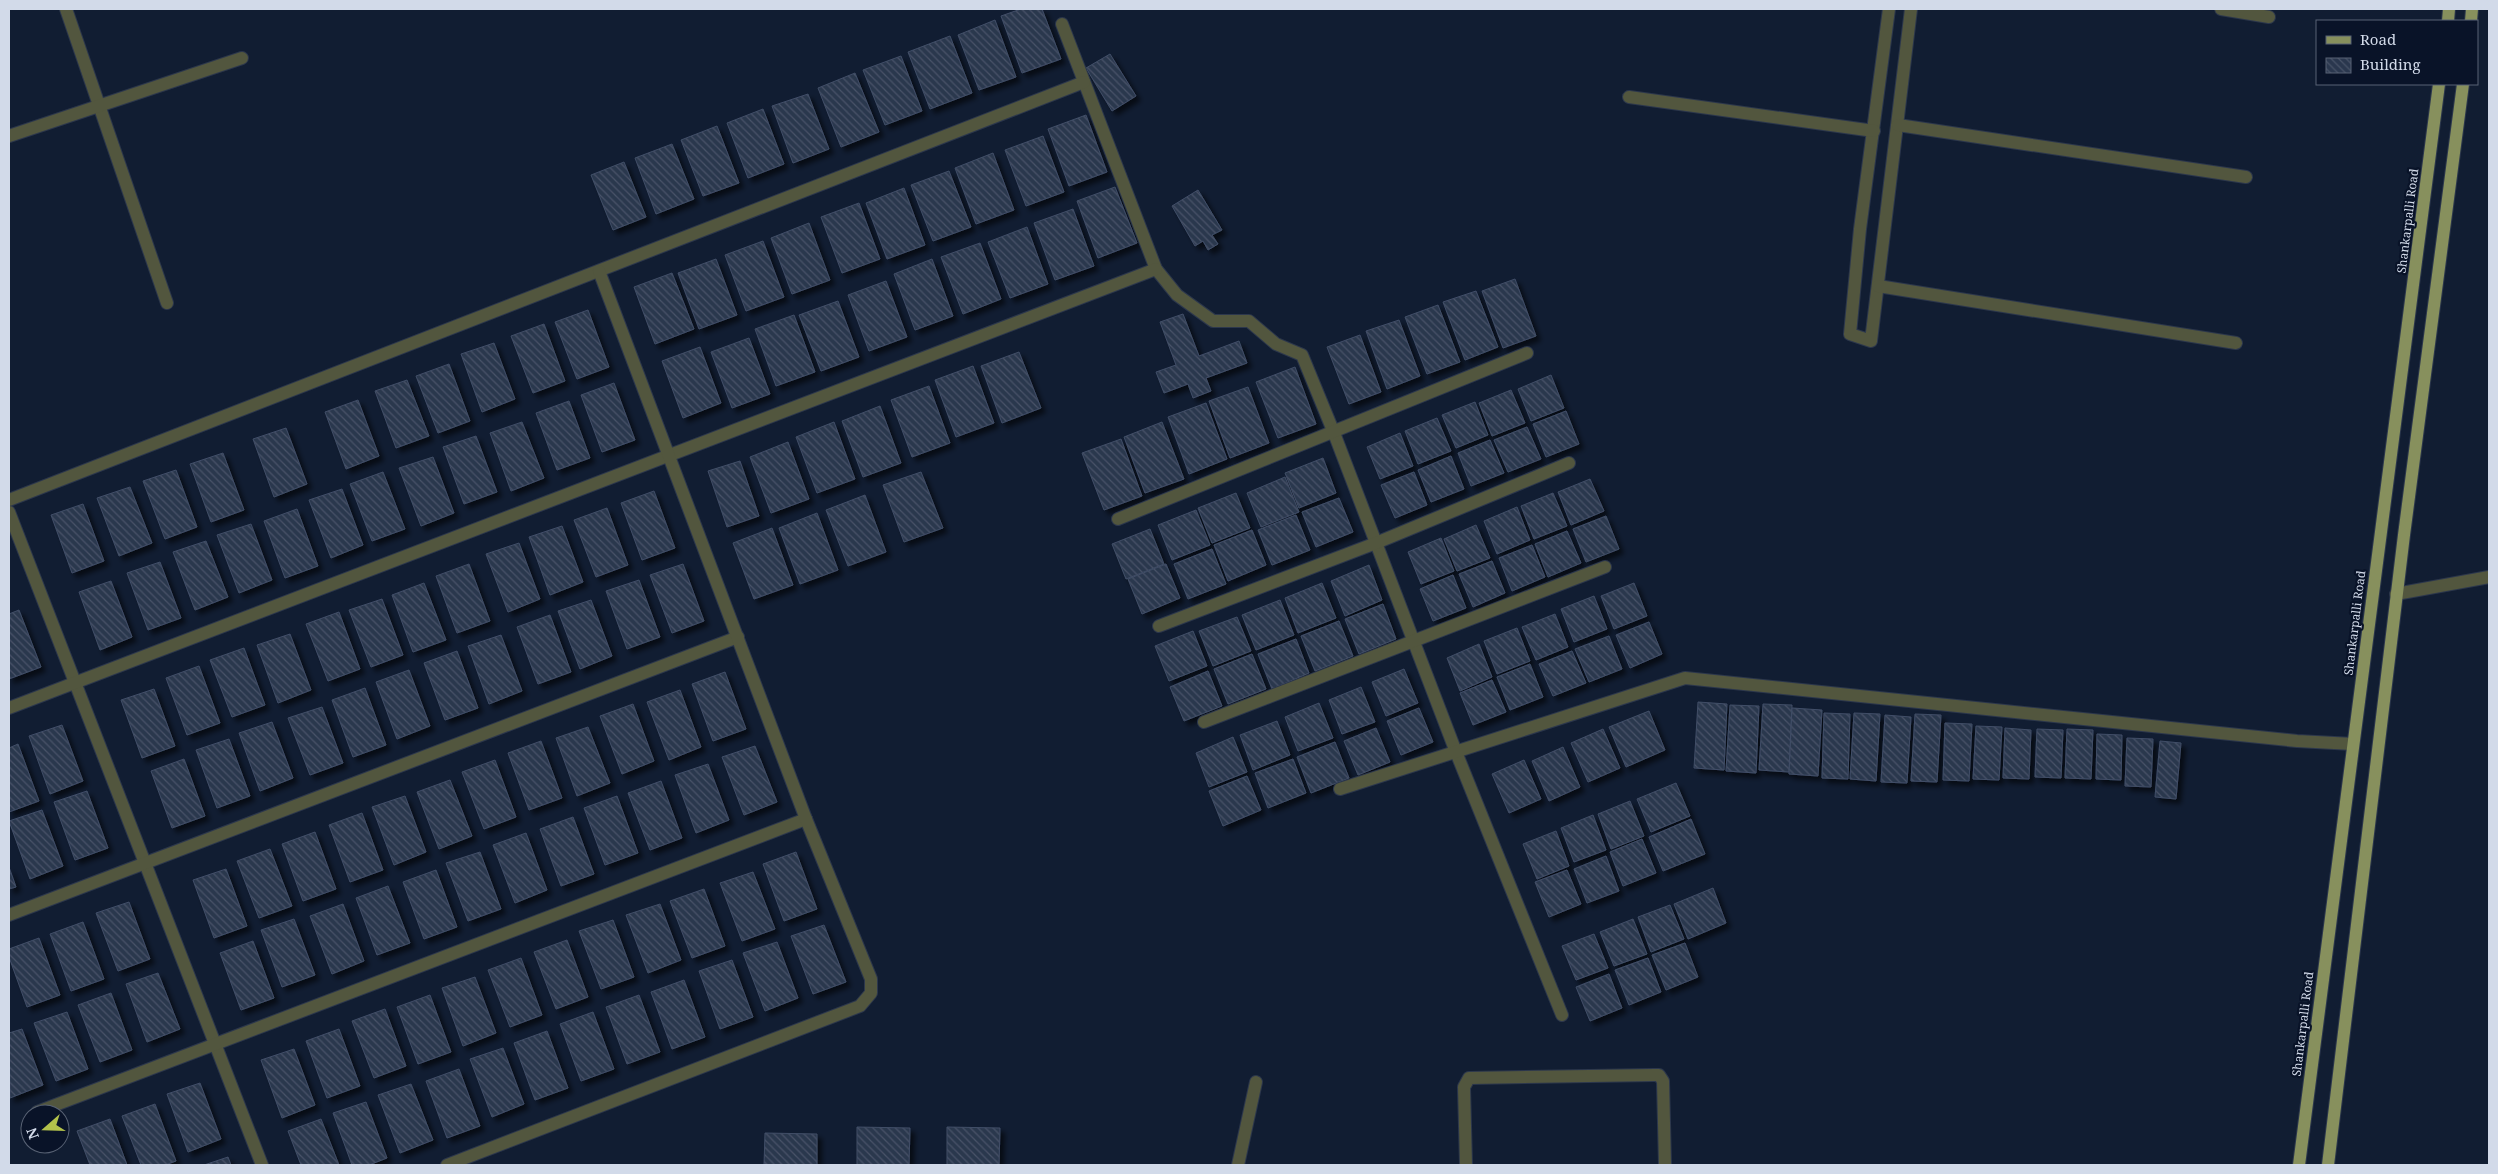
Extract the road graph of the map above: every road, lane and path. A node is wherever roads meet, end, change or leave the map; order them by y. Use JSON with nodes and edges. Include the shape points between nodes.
{"nodes":[{"id":1,"x":66,"y":9,"type":"edge"},
{"id":2,"x":1889,"y":9,"type":"edge"},
{"id":3,"x":1911,"y":9,"type":"edge"},
{"id":4,"x":2220,"y":9,"type":"edge"},
{"id":5,"x":2269,"y":17,"type":"dead end"},
{"id":6,"x":1062,"y":24,"type":"dead end"},
{"id":7,"x":242,"y":58,"type":"dead end"},
{"id":8,"x":1084,"y":82,"type":"junction"},
{"id":9,"x":2439,"y":85,"type":"edge"},
{"id":10,"x":2462,"y":85,"type":"edge"},
{"id":11,"x":1629,"y":97,"type":"dead end"},
{"id":12,"x":100,"y":107,"type":"junction"},
{"id":13,"x":1898,"y":125,"type":"junction"},
{"id":14,"x":1874,"y":131,"type":"junction"},
{"id":15,"x":9,"y":136,"type":"edge"},
{"id":16,"x":2246,"y":177,"type":"dead end"},
{"id":17,"x":1156,"y":269,"type":"junction"},
{"id":18,"x":599,"y":271,"type":"junction"},
{"id":19,"x":1878,"y":286,"type":"junction"},
{"id":20,"x":166,"y":304,"type":"dead end"},
{"id":21,"x":2236,"y":343,"type":"dead end"},
{"id":22,"x":1527,"y":353,"type":"dead end"},
{"id":23,"x":1334,"y":433,"type":"junction"},
{"id":24,"x":670,"y":454,"type":"junction"},
{"id":25,"x":1569,"y":463,"type":"dead end"},
{"id":26,"x":2387,"y":488,"type":"junction"},
{"id":27,"x":2409,"y":493,"type":"junction"},
{"id":28,"x":9,"y":500,"type":"edge"},
{"id":29,"x":9,"y":512,"type":"edge"},
{"id":30,"x":1118,"y":519,"type":"dead end"},
{"id":31,"x":1376,"y":543,"type":"junction"},
{"id":32,"x":1605,"y":567,"type":"dead end"},
{"id":33,"x":2489,"y":577,"type":"edge"},
{"id":34,"x":2396,"y":594,"type":"junction"},
{"id":35,"x":1159,"y":626,"type":"dead end"},
{"id":36,"x":738,"y":637,"type":"junction"},
{"id":37,"x":1413,"y":640,"type":"junction"},
{"id":38,"x":75,"y":683,"type":"junction"},
{"id":39,"x":9,"y":708,"type":"edge"},
{"id":40,"x":1204,"y":722,"type":"dead end"},
{"id":41,"x":2353,"y":744,"type":"junction"},
{"id":42,"x":1456,"y":752,"type":"junction"},
{"id":43,"x":1340,"y":789,"type":"dead end"},
{"id":44,"x":806,"y":819,"type":"junction"},
{"id":45,"x":145,"y":864,"type":"junction"},
{"id":46,"x":9,"y":915,"type":"edge"},
{"id":47,"x":1562,"y":1015,"type":"dead end"},
{"id":48,"x":215,"y":1044,"type":"junction"},
{"id":49,"x":1256,"y":1082,"type":"dead end"},
{"id":50,"x":58,"y":1104,"type":"edge"},
{"id":51,"x":262,"y":1165,"type":"edge"},
{"id":52,"x":447,"y":1165,"type":"edge"},
{"id":53,"x":1238,"y":1165,"type":"edge"},
{"id":54,"x":1466,"y":1165,"type":"edge"},
{"id":55,"x":1665,"y":1165,"type":"edge"},
{"id":56,"x":2299,"y":1165,"type":"edge"},
{"id":57,"x":2328,"y":1165,"type":"edge"}],
"edges":[{"from":1,"to":12,"type":"street"},
{"from":2,"to":14,"type":"street"},
{"from":3,"to":13,"type":"street"},
{"from":4,"to":5,"type":"street"},
{"from":6,"to":8,"type":"street"},
{"from":7,"to":12,"type":"street"},
{"from":8,"to":17,"type":"street"},
{"from":8,"to":18,"type":"street"},
{"from":9,"to":26,"type":"main road","name":"Shankarpalli Road"},
{"from":10,"to":27,"type":"main road"},
{"from":11,"to":14,"type":"street"},
{"from":12,"to":15,"type":"street"},
{"from":12,"to":20,"type":"street"},
{"from":13,"to":16,"type":"street"},
{"from":13,"to":19,"type":"street"},
{"from":14,"to":19,"type":"street","via":[[1850,334],[1872,341]]},
{"from":17,"to":23,"type":"street","via":[[1177,295],[1213,321],[1249,321],[1276,344],[1302,355]]},
{"from":17,"to":24,"type":"street"},
{"from":18,"to":24,"type":"street"},
{"from":18,"to":28,"type":"street"},
{"from":19,"to":21,"type":"street"},
{"from":22,"to":23,"type":"street"},
{"from":23,"to":30,"type":"street"},
{"from":23,"to":31,"type":"street"},
{"from":24,"to":36,"type":"street"},
{"from":24,"to":38,"type":"street"},
{"from":25,"to":31,"type":"street"},
{"from":26,"to":27,"type":"main road"},
{"from":26,"to":41,"type":"main road","name":"Shankarpalli Road"},
{"from":27,"to":34,"type":"main road"},
{"from":29,"to":38,"type":"street"},
{"from":31,"to":35,"type":"street"},
{"from":31,"to":37,"type":"street"},
{"from":32,"to":37,"type":"street"},
{"from":33,"to":34,"type":"street"},
{"from":34,"to":57,"type":"main road"},
{"from":36,"to":44,"type":"street"},
{"from":36,"to":45,"type":"street"},
{"from":37,"to":40,"type":"street"},
{"from":37,"to":42,"type":"street"},
{"from":38,"to":39,"type":"street"},
{"from":38,"to":45,"type":"street"},
{"from":41,"to":42,"type":"street","via":[[1685,678]]},
{"from":41,"to":56,"type":"main road","name":"Shankarpalli Road"},
{"from":42,"to":43,"type":"street"},
{"from":42,"to":47,"type":"street"},
{"from":44,"to":48,"type":"street"},
{"from":44,"to":52,"type":"street","via":[[871,979],[871,993],[866,1002]]},
{"from":45,"to":46,"type":"street"},
{"from":45,"to":48,"type":"street"},
{"from":48,"to":50,"type":"street"},
{"from":48,"to":51,"type":"street"},
{"from":49,"to":53,"type":"street"},
{"from":54,"to":55,"type":"street","via":[[1464,1087],[1469,1078],[1654,1075],[1659,1075],[1663,1081]]}]}
